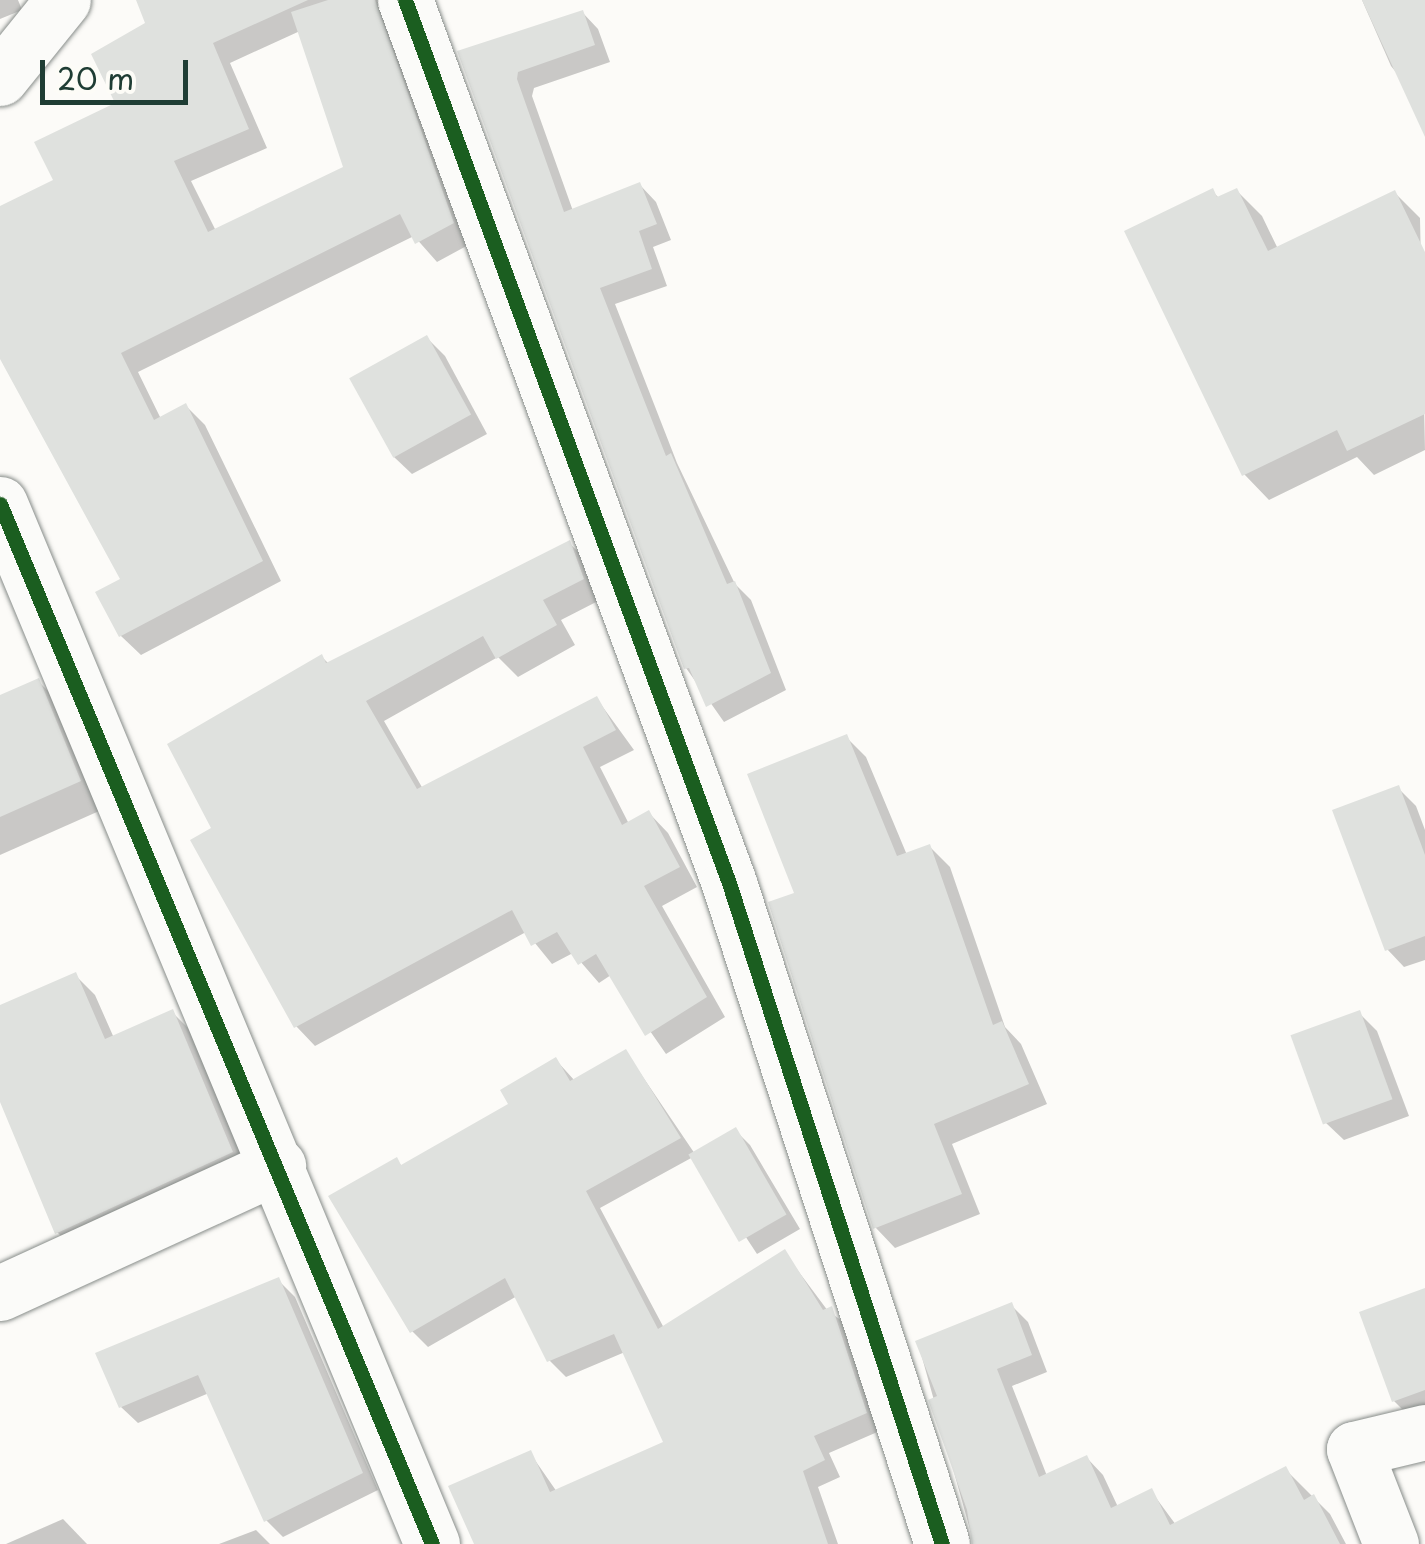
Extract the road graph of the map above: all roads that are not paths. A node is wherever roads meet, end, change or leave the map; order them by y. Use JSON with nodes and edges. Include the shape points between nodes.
{"nodes":[{"id":1,"x":63,"y":0,"type":"edge"},
{"id":2,"x":404,"y":0,"type":"edge"},
{"id":3,"x":0,"y":78,"type":"edge"},
{"id":4,"x":0,"y":504,"type":"edge"},
{"id":5,"x":278,"y":1166,"type":"junction"},
{"id":6,"x":0,"y":1292,"type":"edge"},
{"id":7,"x":1425,"y":1432,"type":"edge"},
{"id":8,"x":432,"y":1544,"type":"edge"},
{"id":9,"x":942,"y":1544,"type":"edge"},
{"id":10,"x":1391,"y":1544,"type":"edge"}],
"edges":[{"from":1,"to":3,"type":"street"},
{"from":2,"to":9,"type":"street","via":[[729,884]]},
{"from":4,"to":5,"type":"street"},
{"from":5,"to":6,"type":"street"},
{"from":5,"to":8,"type":"street"},
{"from":7,"to":10,"type":"street","via":[[1354,1449]]}]}
